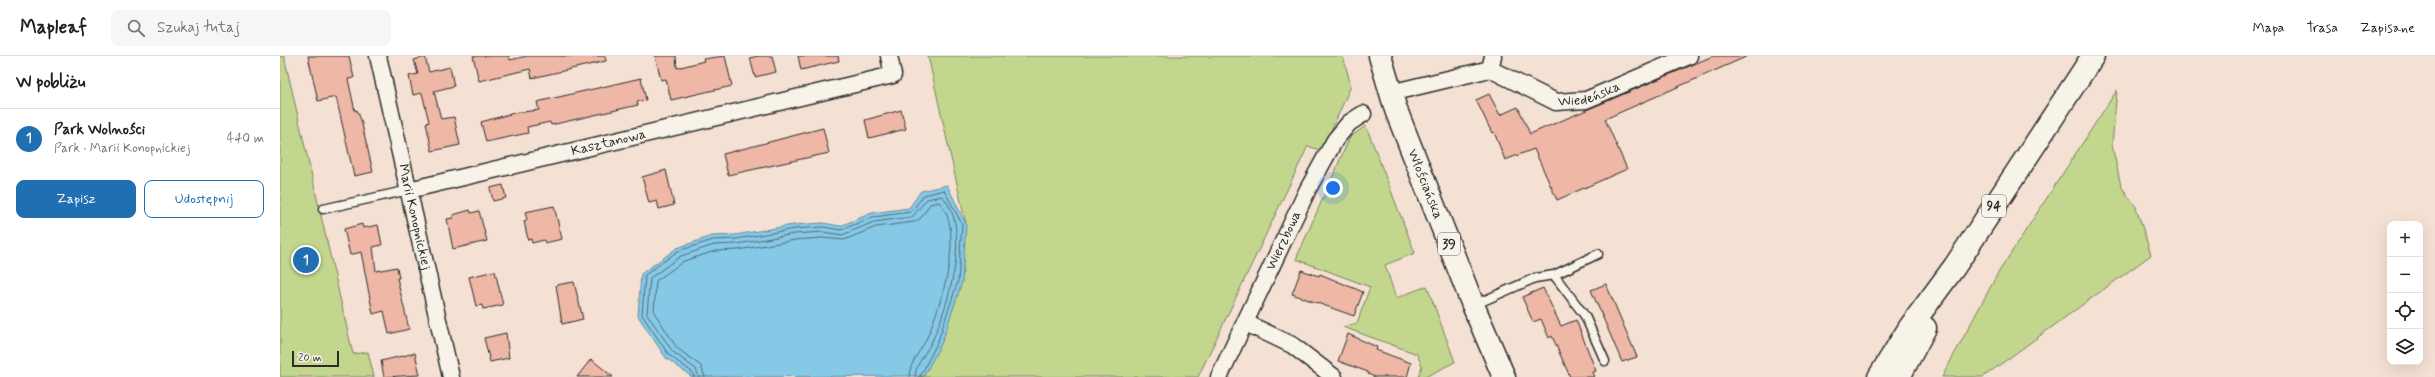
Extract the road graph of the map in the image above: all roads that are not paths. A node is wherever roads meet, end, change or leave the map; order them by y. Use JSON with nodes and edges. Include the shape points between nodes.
{"nodes":[{"id":1,"x":378,"y":56,"type":"edge"},
{"id":2,"x":889,"y":56,"type":"edge"},
{"id":3,"x":1380,"y":56,"type":"edge"},
{"id":4,"x":1689,"y":56,"type":"edge"},
{"id":5,"x":2093,"y":56,"type":"edge"},
{"id":6,"x":1492,"y":62,"type":"edge"},
{"id":7,"x":1390,"y":93,"type":"junction"},
{"id":8,"x":1363,"y":114,"type":"dead end"},
{"id":9,"x":409,"y":190,"type":"junction"},
{"id":10,"x":323,"y":209,"type":"dead end"},
{"id":11,"x":1598,"y":254,"type":"dead end"},
{"id":12,"x":1955,"y":266,"type":"junction"},
{"id":13,"x":1554,"y":275,"type":"junction"},
{"id":14,"x":1473,"y":305,"type":"junction"},
{"id":15,"x":1246,"y":323,"type":"junction"},
{"id":16,"x":1605,"y":361,"type":"dead end"},
{"id":17,"x":451,"y":377,"type":"edge"},
{"id":18,"x":1219,"y":377,"type":"edge"},
{"id":19,"x":1334,"y":377,"type":"edge"},
{"id":20,"x":1504,"y":377,"type":"edge"},
{"id":21,"x":1879,"y":377,"type":"edge"},
{"id":22,"x":1899,"y":377,"type":"edge"}],
"edges":[{"from":1,"to":9,"type":"street","name":"Marii Konopnickiej"},
{"from":2,"to":9,"type":"street","name":"Kasztanowa","via":[[893,75]]},
{"from":3,"to":7,"type":"main road","name":"Włościańska","number":"39"},
{"from":4,"to":6,"type":"street","name":"Wiedeńska","via":[[1589,100],[1563,102],[1556,102]]},
{"from":5,"to":12,"type":"main road","number":"94"},
{"from":6,"to":7,"type":"street"},
{"from":7,"to":14,"type":"main road","name":"Włościańska","number":"39"},
{"from":8,"to":15,"type":"street","name":"Wierzbowa","via":[[1349,123],[1336,140],[1305,196]]},
{"from":9,"to":10,"type":"lane","name":"Kasztanowa"},
{"from":9,"to":17,"type":"street","name":"Marii Konopnickiej"},
{"from":11,"to":13,"type":"lane"},
{"from":12,"to":21,"type":"main road","number":"94","via":[[1910,327]]},
{"from":12,"to":22,"type":"main road","number":"94"},
{"from":13,"to":14,"type":"lane","via":[[1535,278]]},
{"from":13,"to":16,"type":"lane","via":[[1585,316]]},
{"from":14,"to":20,"type":"main road","name":"Włościańska","number":"39"},
{"from":15,"to":18,"type":"street","name":"Wierzbowa"},
{"from":15,"to":19,"type":"street","via":[[1292,345]]}]}
